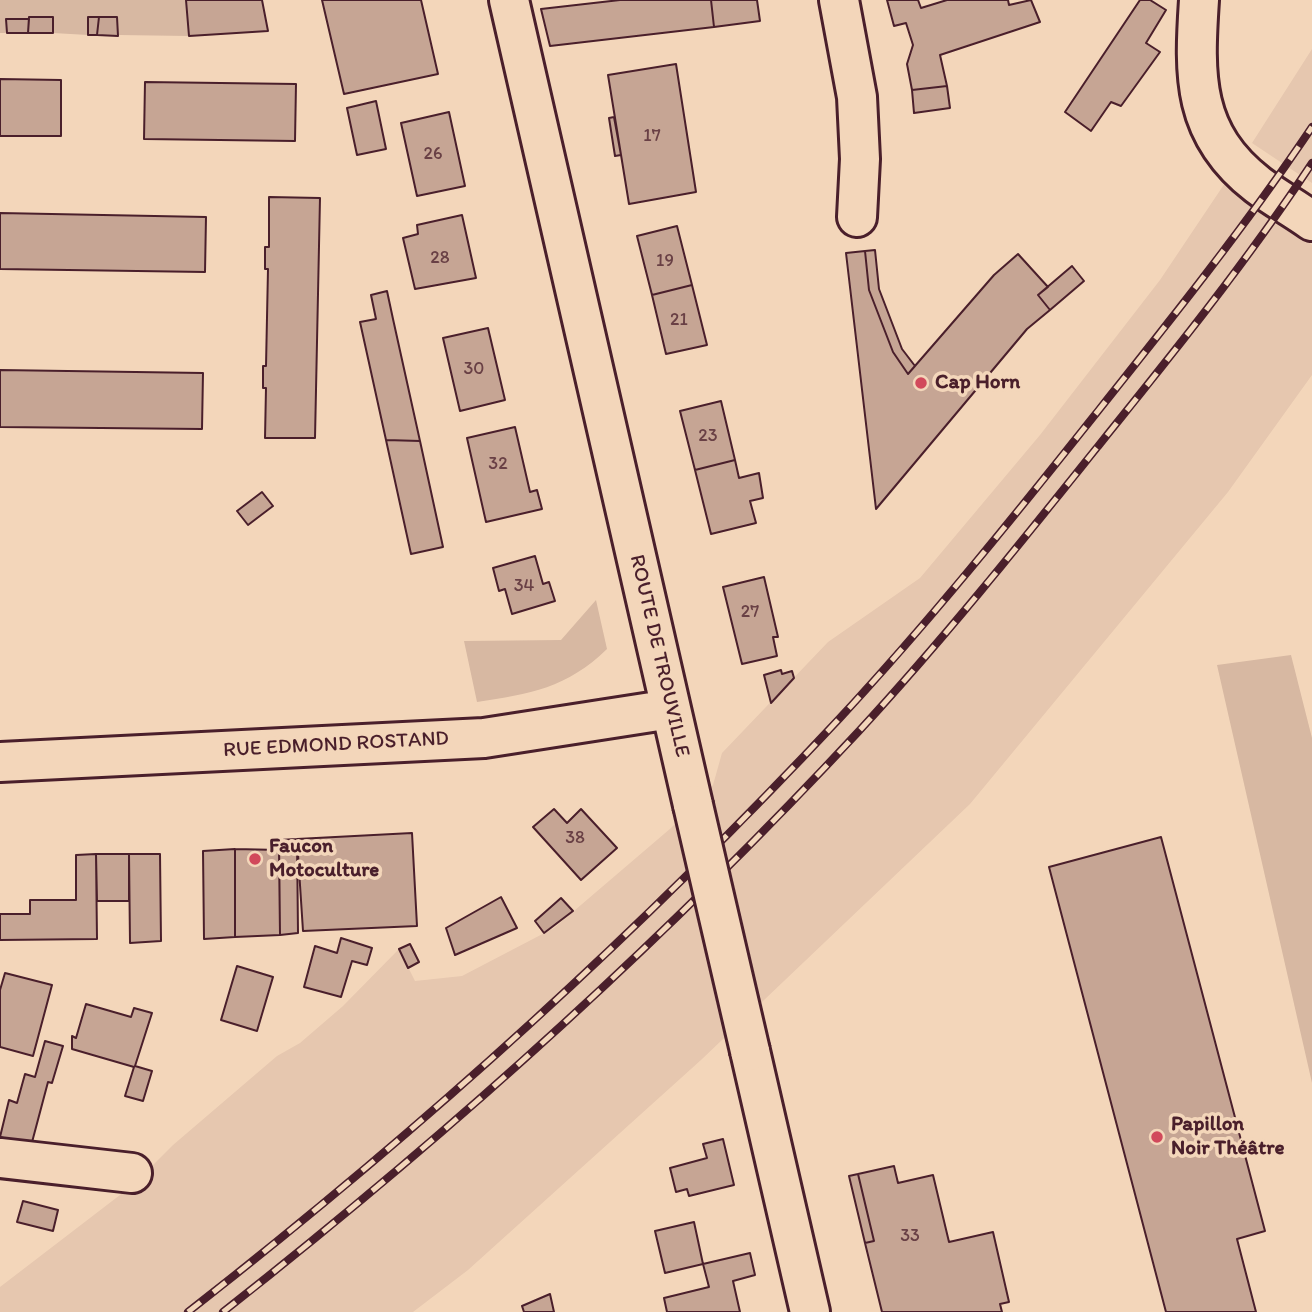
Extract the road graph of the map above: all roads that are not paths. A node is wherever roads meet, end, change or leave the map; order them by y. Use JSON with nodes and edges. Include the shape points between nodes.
{"nodes":[{"id":1,"x":509,"y":0,"type":"edge"},
{"id":2,"x":839,"y":0,"type":"edge"},
{"id":3,"x":1199,"y":0,"type":"edge"},
{"id":4,"x":857,"y":217,"type":"dead end"},
{"id":5,"x":1312,"y":221,"type":"edge"},
{"id":6,"x":671,"y":709,"type":"junction"},
{"id":7,"x":0,"y":762,"type":"edge"},
{"id":8,"x":0,"y":1158,"type":"edge"},
{"id":9,"x":132,"y":1173,"type":"dead end"},
{"id":10,"x":810,"y":1312,"type":"edge"}],
"edges":[{"from":1,"to":6,"type":"main road","name":"ROUTE DE TROUVILLE"},
{"from":2,"to":4,"type":"main road","via":[[857,97]]},
{"from":3,"to":5,"type":"main road","via":[[1198,86],[1203,116],[1213,137],[1257,184]]},
{"from":6,"to":7,"type":"main road","name":"RUE EDMOND ROSTAND","via":[[484,738]]},
{"from":6,"to":10,"type":"main road","name":"ROUTE DE TROUVILLE","bridge":true},
{"from":8,"to":9,"type":"main road"}]}
